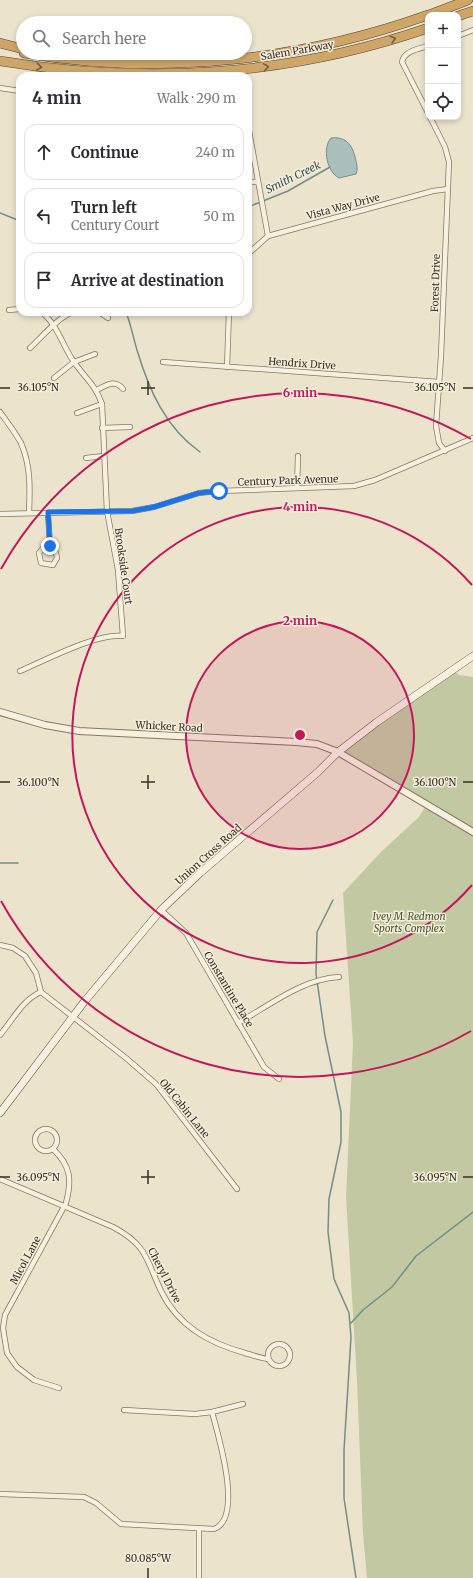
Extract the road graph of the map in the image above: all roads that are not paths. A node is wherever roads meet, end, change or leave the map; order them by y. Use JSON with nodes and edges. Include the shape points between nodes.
{"nodes":[{"id":1,"x":468,"y":0,"type":"edge"},
{"id":2,"x":473,"y":11,"type":"edge"},
{"id":3,"x":436,"y":12,"type":"edge"},
{"id":4,"x":461,"y":15,"type":"edge"},
{"id":5,"x":425,"y":16,"type":"edge"},
{"id":6,"x":425,"y":29,"type":"edge"},
{"id":7,"x":473,"y":30,"type":"edge"},
{"id":8,"x":461,"y":35,"type":"edge"},
{"id":9,"x":0,"y":43,"type":"edge"},
{"id":10,"x":16,"y":47,"type":"edge"},
{"id":11,"x":425,"y":47,"type":"edge"},
{"id":12,"x":0,"y":49,"type":"edge"},
{"id":13,"x":16,"y":52,"type":"edge"},
{"id":14,"x":252,"y":57,"type":"edge"},
{"id":15,"x":92,"y":60,"type":"edge"},
{"id":16,"x":221,"y":60,"type":"edge"},
{"id":17,"x":0,"y":61,"type":"edge"},
{"id":18,"x":83,"y":72,"type":"edge"},
{"id":19,"x":216,"y":72,"type":"edge"},
{"id":20,"x":0,"y":88,"type":"edge"},
{"id":21,"x":16,"y":90,"type":"edge"},
{"id":22,"x":425,"y":107,"type":"edge"},
{"id":23,"x":431,"y":120,"type":"edge"},
{"id":24,"x":252,"y":148,"type":"edge"},
{"id":25,"x":252,"y":182,"type":"edge"},
{"id":26,"x":258,"y":182,"type":"junction"},
{"id":27,"x":448,"y":189,"type":"junction"},
{"id":28,"x":268,"y":236,"type":"junction"},
{"id":29,"x":252,"y":250,"type":"edge"},
{"id":30,"x":16,"y":309,"type":"edge"},
{"id":31,"x":9,"y":310,"type":"dead end"},
{"id":32,"x":44,"y":316,"type":"edge"},
{"id":33,"x":66,"y":316,"type":"edge"},
{"id":34,"x":105,"y":316,"type":"edge"},
{"id":35,"x":230,"y":316,"type":"edge"},
{"id":36,"x":108,"y":318,"type":"dead end"},
{"id":37,"x":53,"y":326,"type":"junction"},
{"id":38,"x":30,"y":348,"type":"dead end"},
{"id":39,"x":95,"y":354,"type":"dead end"},
{"id":40,"x":74,"y":362,"type":"junction"},
{"id":41,"x":163,"y":362,"type":"dead end"},
{"id":42,"x":227,"y":366,"type":"junction"},
{"id":43,"x":54,"y":378,"type":"dead end"},
{"id":44,"x":439,"y":382,"type":"junction"},
{"id":45,"x":97,"y":390,"type":"junction"},
{"id":46,"x":123,"y":390,"type":"dead end"},
{"id":47,"x":102,"y":404,"type":"junction"},
{"id":48,"x":0,"y":412,"type":"edge"},
{"id":49,"x":77,"y":413,"type":"dead end"},
{"id":50,"x":102,"y":428,"type":"junction"},
{"id":51,"x":130,"y":428,"type":"dead end"},
{"id":52,"x":473,"y":438,"type":"edge"},
{"id":53,"x":445,"y":451,"type":"junction"},
{"id":54,"x":104,"y":456,"type":"junction"},
{"id":55,"x":298,"y":456,"type":"dead end"},
{"id":56,"x":86,"y":458,"type":"dead end"},
{"id":57,"x":297,"y":488,"type":"junction"},
{"id":58,"x":107,"y":511,"type":"junction"},
{"id":59,"x":48,"y":512,"type":"junction"},
{"id":60,"x":29,"y":513,"type":"junction"},
{"id":61,"x":0,"y":514,"type":"edge"},
{"id":62,"x":50,"y":546,"type":"junction"},
{"id":63,"x":473,"y":656,"type":"edge"},
{"id":64,"x":20,"y":671,"type":"dead end"},
{"id":65,"x":0,"y":712,"type":"edge"},
{"id":66,"x":338,"y":752,"type":"junction"},
{"id":67,"x":473,"y":832,"type":"edge"},
{"id":68,"x":161,"y":910,"type":"junction"},
{"id":69,"x":0,"y":945,"type":"edge"},
{"id":70,"x":339,"y":977,"type":"dead end"},
{"id":71,"x":41,"y":992,"type":"junction"},
{"id":72,"x":74,"y":1016,"type":"junction"},
{"id":73,"x":238,"y":1023,"type":"junction"},
{"id":74,"x":0,"y":1035,"type":"edge"},
{"id":75,"x":279,"y":1080,"type":"dead end"},
{"id":76,"x":0,"y":1113,"type":"edge"},
{"id":77,"x":53,"y":1149,"type":"junction"},
{"id":78,"x":0,"y":1179,"type":"edge"},
{"id":79,"x":237,"y":1189,"type":"dead end"},
{"id":80,"x":64,"y":1206,"type":"junction"},
{"id":81,"x":268,"y":1359,"type":"junction"},
{"id":82,"x":59,"y":1388,"type":"dead end"},
{"id":83,"x":243,"y":1404,"type":"dead end"},
{"id":84,"x":124,"y":1410,"type":"dead end"},
{"id":85,"x":212,"y":1412,"type":"junction"},
{"id":86,"x":0,"y":1494,"type":"edge"},
{"id":87,"x":199,"y":1529,"type":"junction"},
{"id":88,"x":199,"y":1578,"type":"edge"}],
"edges":[{"from":1,"to":3,"type":"highway","name":"Salem Parkway"},
{"from":2,"to":4,"type":"highway"},
{"from":5,"to":14,"type":"highway","name":"Salem Parkway","via":[[337,42]]},
{"from":19,"to":6,"type":"highway","name":"Salem Parkway","one_way":true,"via":[[262,68],[320,58]]},
{"from":7,"to":8,"type":"street"},
{"from":9,"to":10,"type":"highway"},
{"from":11,"to":22,"type":"street","via":[[409,52],[402,62]]},
{"from":12,"to":13,"type":"highway","name":"Salem Parkway"},
{"from":15,"to":16,"type":"highway","name":"Salem Parkway","via":[[183,63]]},
{"from":17,"to":18,"type":"highway","name":"Salem Parkway","one_way":true},
{"from":20,"to":21,"type":"street"},
{"from":23,"to":27,"type":"street","name":"Forest Drive","via":[[448,156]]},
{"from":24,"to":26,"type":"street"},
{"from":25,"to":26,"type":"street"},
{"from":26,"to":28,"type":"street"},
{"from":27,"to":28,"type":"street","name":"Vista Way Drive","via":[[426,192]]},
{"from":27,"to":44,"type":"street","name":"Forest Drive"},
{"from":28,"to":29,"type":"street","name":"Vista Way Drive"},
{"from":30,"to":31,"type":"street"},
{"from":32,"to":37,"type":"street","name":"Brookside Court"},
{"from":33,"to":37,"type":"street"},
{"from":34,"to":36,"type":"street"},
{"from":35,"to":42,"type":"street"},
{"from":37,"to":38,"type":"street"},
{"from":37,"to":40,"type":"street","name":"Brookside Court"},
{"from":39,"to":40,"type":"street"},
{"from":40,"to":43,"type":"street"},
{"from":40,"to":45,"type":"street","name":"Brookside Court"},
{"from":41,"to":42,"type":"street","name":"Hendrix Drive"},
{"from":42,"to":44,"type":"street","name":"Hendrix Drive"},
{"from":44,"to":53,"type":"street","name":"Forest Drive","via":[[436,433]]},
{"from":45,"to":46,"type":"street","via":[[112,383],[119,385]]},
{"from":45,"to":47,"type":"street","name":"Brookside Court"},
{"from":47,"to":49,"type":"street"},
{"from":47,"to":50,"type":"street","name":"Brookside Court"},
{"from":48,"to":60,"type":"street","via":[[26,456],[30,477]]},
{"from":50,"to":51,"type":"street"},
{"from":50,"to":54,"type":"street","name":"Brookside Court"},
{"from":52,"to":53,"type":"street","name":"Century Park Avenue"},
{"from":53,"to":57,"type":"street","name":"Century Park Avenue","via":[[376,480],[354,486]]},
{"from":54,"to":56,"type":"street"},
{"from":54,"to":58,"type":"street","name":"Brookside Court"},
{"from":55,"to":57,"type":"street"},
{"from":57,"to":58,"type":"street","name":"Century Park Avenue","via":[[199,493],[154,507],[132,511]]},
{"from":58,"to":59,"type":"street","name":"Century Park Avenue"},
{"from":58,"to":64,"type":"street","name":"Brookside Court","via":[[118,570],[123,636],[114,635],[94,640]]},
{"from":59,"to":60,"type":"street","name":"Century Park Avenue"},
{"from":59,"to":62,"type":"street"},
{"from":60,"to":61,"type":"street","name":"Century Park Avenue"},
{"from":62,"to":62,"type":"street","via":[[57,558],[52,565],[46,565],[41,563],[39,553],[43,548]]},
{"from":63,"to":66,"type":"main road","name":"Union Cross Road"},
{"from":65,"to":66,"type":"street","name":"Whicker Road","via":[[45,725],[79,731],[308,743],[326,746]]},
{"from":66,"to":67,"type":"street","name":"Whicker Road"},
{"from":66,"to":68,"type":"main road","name":"Union Cross Road"},
{"from":68,"to":72,"type":"main road","name":"Union Cross Road"},
{"from":68,"to":73,"type":"street","name":"Constantine Place","via":[[186,933]]},
{"from":69,"to":71,"type":"street","via":[[13,948],[25,956],[36,973]]},
{"from":70,"to":73,"type":"street","via":[[310,982]]},
{"from":71,"to":72,"type":"street","name":"Old Cabin Lane"},
{"from":71,"to":74,"type":"street","via":[[34,994],[25,1003]]},
{"from":72,"to":76,"type":"main road","name":"Union Cross Road"},
{"from":72,"to":79,"type":"street","name":"Old Cabin Lane","via":[[156,1084]]},
{"from":73,"to":75,"type":"street","name":"Constantine Place","via":[[264,1067]]},
{"from":77,"to":77,"type":"street","via":[[57,1143],[54,1132],[47,1129],[39,1131],[34,1140],[37,1147],[43,1152]]},
{"from":77,"to":80,"type":"street","name":"Micol Lane","via":[[62,1158],[69,1176],[70,1187]]},
{"from":78,"to":80,"type":"street","name":"Cheryl Drive"},
{"from":80,"to":81,"type":"street","name":"Cheryl Drive","via":[[129,1235],[145,1252],[162,1292],[173,1310],[191,1329],[227,1348]]},
{"from":80,"to":82,"type":"street","name":"Micol Lane","via":[[5,1315],[3,1328],[7,1353],[17,1368],[34,1380]]},
{"from":81,"to":81,"type":"street","via":[[273,1364],[284,1366],[291,1357],[290,1350],[284,1344],[276,1344],[270,1348]]},
{"from":83,"to":85,"type":"street"},
{"from":84,"to":85,"type":"street","via":[[195,1414]]},
{"from":85,"to":87,"type":"street","via":[[226,1467],[227,1505],[225,1520],[221,1527]]},
{"from":86,"to":87,"type":"street","via":[[84,1497],[96,1503],[121,1524]]},
{"from":87,"to":88,"type":"street"}]}
